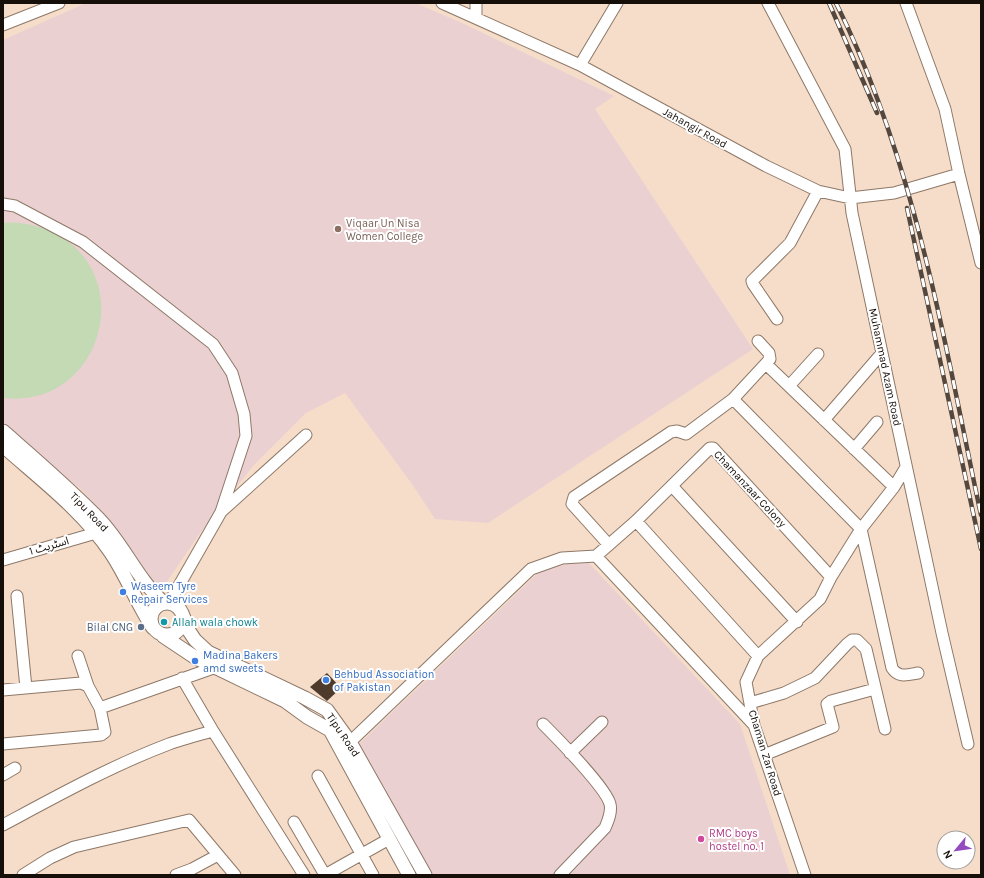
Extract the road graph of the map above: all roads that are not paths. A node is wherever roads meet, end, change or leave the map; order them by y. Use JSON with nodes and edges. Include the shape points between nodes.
{"nodes":[{"id":1,"x":59,"y":3,"type":"edge"},
{"id":2,"x":442,"y":3,"type":"edge"},
{"id":3,"x":476,"y":3,"type":"edge"},
{"id":4,"x":768,"y":3,"type":"edge"},
{"id":5,"x":906,"y":3,"type":"edge"},
{"id":6,"x":614,"y":4,"type":"edge"},
{"id":7,"x":476,"y":18,"type":"junction"},
{"id":8,"x":4,"y":23,"type":"edge"},
{"id":9,"x":580,"y":65,"type":"junction"},
{"id":10,"x":959,"y":174,"type":"junction"},
{"id":11,"x":818,"y":191,"type":"junction"},
{"id":12,"x":850,"y":198,"type":"junction"},
{"id":13,"x":3,"y":204,"type":"edge"},
{"id":14,"x":981,"y":263,"type":"edge"},
{"id":15,"x":777,"y":319,"type":"dead end"},
{"id":16,"x":758,"y":341,"type":"dead end"},
{"id":17,"x":882,"y":353,"type":"junction"},
{"id":18,"x":818,"y":354,"type":"dead end"},
{"id":19,"x":766,"y":364,"type":"junction"},
{"id":20,"x":789,"y":386,"type":"junction"},
{"id":21,"x":733,"y":399,"type":"junction"},
{"id":22,"x":824,"y":420,"type":"junction"},
{"id":23,"x":877,"y":422,"type":"dead end"},
{"id":24,"x":3,"y":431,"type":"edge"},
{"id":25,"x":306,"y":435,"type":"dead end"},
{"id":26,"x":3,"y":446,"type":"edge"},
{"id":27,"x":854,"y":449,"type":"junction"},
{"id":28,"x":906,"y":467,"type":"junction"},
{"id":29,"x":672,"y":486,"type":"junction"},
{"id":30,"x":894,"y":487,"type":"junction"},
{"id":31,"x":221,"y":512,"type":"junction"},
{"id":32,"x":636,"y":521,"type":"junction"},
{"id":33,"x":861,"y":529,"type":"junction"},
{"id":34,"x":96,"y":533,"type":"junction"},
{"id":35,"x":609,"y":545,"type":"junction"},
{"id":36,"x":596,"y":556,"type":"junction"},
{"id":37,"x":3,"y":560,"type":"edge"},
{"id":38,"x":831,"y":576,"type":"junction"},
{"id":39,"x":17,"y":596,"type":"dead end"},
{"id":40,"x":166,"y":603,"type":"junction"},
{"id":41,"x":182,"y":613,"type":"junction"},
{"id":42,"x":797,"y":622,"type":"junction"},
{"id":43,"x":158,"y":632,"type":"junction"},
{"id":44,"x":78,"y":656,"type":"dead end"},
{"id":45,"x":758,"y":656,"type":"junction"},
{"id":46,"x":216,"y":667,"type":"junction"},
{"id":47,"x":918,"y":673,"type":"dead end"},
{"id":48,"x":182,"y":678,"type":"junction"},
{"id":49,"x":88,"y":686,"type":"junction"},
{"id":50,"x":26,"y":688,"type":"junction"},
{"id":51,"x":875,"y":689,"type":"junction"},
{"id":52,"x":3,"y":690,"type":"edge"},
{"id":53,"x":750,"y":703,"type":"junction"},
{"id":54,"x":100,"y":708,"type":"junction"},
{"id":55,"x":602,"y":722,"type":"dead end"},
{"id":56,"x":543,"y":724,"type":"dead end"},
{"id":57,"x":754,"y":725,"type":"junction"},
{"id":58,"x":885,"y":729,"type":"dead end"},
{"id":59,"x":213,"y":731,"type":"junction"},
{"id":60,"x":350,"y":742,"type":"junction"},
{"id":61,"x":3,"y":744,"type":"edge"},
{"id":62,"x":968,"y":744,"type":"dead end"},
{"id":63,"x":570,"y":753,"type":"junction"},
{"id":64,"x":764,"y":755,"type":"junction"},
{"id":65,"x":15,"y":768,"type":"dead end"},
{"id":66,"x":3,"y":775,"type":"edge"},
{"id":67,"x":318,"y":776,"type":"dead end"},
{"id":68,"x":294,"y":822,"type":"dead end"},
{"id":69,"x":3,"y":826,"type":"edge"},
{"id":70,"x":389,"y":839,"type":"junction"},
{"id":71,"x":361,"y":854,"type":"junction"},
{"id":72,"x":218,"y":855,"type":"junction"},
{"id":73,"x":23,"y":875,"type":"edge"},
{"id":74,"x":176,"y":875,"type":"edge"},
{"id":75,"x":235,"y":875,"type":"edge"},
{"id":76,"x":304,"y":875,"type":"edge"},
{"id":77,"x":325,"y":875,"type":"edge"},
{"id":78,"x":373,"y":875,"type":"edge"},
{"id":79,"x":409,"y":875,"type":"edge"},
{"id":80,"x":425,"y":875,"type":"edge"},
{"id":81,"x":560,"y":875,"type":"edge"},
{"id":82,"x":805,"y":875,"type":"edge"}],
"edges":[{"from":1,"to":8,"type":"street"},
{"from":2,"to":7,"type":"street","name":"Jahangir Road"},
{"from":3,"to":7,"type":"street"},
{"from":4,"to":12,"type":"street","name":"Muhammad Azam Road","via":[[845,149]]},
{"from":5,"to":10,"type":"street","via":[[945,109]]},
{"from":6,"to":9,"type":"street"},
{"from":7,"to":9,"type":"street","name":"Jahangir Road"},
{"from":9,"to":11,"type":"street","name":"Jahangir Road","via":[[766,166]]},
{"from":10,"to":12,"type":"street","name":"Jahangir Road","via":[[894,193]]},
{"from":10,"to":14,"type":"street"},
{"from":11,"to":12,"type":"street","name":"Jahangir Road"},
{"from":11,"to":15,"type":"street","via":[[790,243],[752,281]]},
{"from":12,"to":17,"type":"street","name":"Muhammad Azam Road"},
{"from":13,"to":31,"type":"street","via":[[15,206],[83,242],[213,344],[232,373],[244,414],[246,436]]},
{"from":16,"to":19,"type":"street","via":[[771,357]]},
{"from":17,"to":22,"type":"street"},
{"from":17,"to":28,"type":"street","name":"Muhammad Azam Road"},
{"from":18,"to":20,"type":"street"},
{"from":19,"to":20,"type":"street"},
{"from":19,"to":21,"type":"street"},
{"from":20,"to":22,"type":"street"},
{"from":21,"to":33,"type":"street"},
{"from":21,"to":35,"type":"street","via":[[686,434],[670,432],[574,498],[572,504]]},
{"from":22,"to":27,"type":"street"},
{"from":23,"to":27,"type":"street"},
{"from":24,"to":40,"type":"main road","name":"Tipu Road","via":[[100,520],[150,590]]},
{"from":25,"to":31,"type":"street"},
{"from":26,"to":34,"type":"main road","via":[[66,502]]},
{"from":27,"to":30,"type":"street"},
{"from":28,"to":30,"type":"street","name":"Chaman Zar Road"},
{"from":28,"to":62,"type":"street","name":"Muhammad Azam Road"},
{"from":29,"to":32,"type":"street","name":"Chamanzaar Colony"},
{"from":29,"to":38,"type":"street","name":"Chamanzaar Colony","via":[[708,449],[713,448]]},
{"from":29,"to":42,"type":"street"},
{"from":30,"to":33,"type":"street","name":"Chaman Zar Road"},
{"from":31,"to":40,"type":"street"},
{"from":32,"to":35,"type":"street","name":"Chamanzaar Colony"},
{"from":32,"to":45,"type":"street"},
{"from":33,"to":38,"type":"street","name":"Chaman Zar Road"},
{"from":33,"to":47,"type":"street","via":[[892,668],[899,676]]},
{"from":34,"to":37,"type":"street","name":"اسٹریٹ 1"},
{"from":34,"to":43,"type":"main road"},
{"from":35,"to":36,"type":"street","name":"Chamanzaar Colony"},
{"from":36,"to":57,"type":"street"},
{"from":36,"to":60,"type":"street","via":[[562,558],[531,569]]},
{"from":38,"to":42,"type":"street","name":"Chaman Zar Road","via":[[820,598]]},
{"from":39,"to":50,"type":"street"},
{"from":40,"to":41,"type":"main road","via":[[177,606]]},
{"from":40,"to":43,"type":"main road","via":[[154,610],[151,622]]},
{"from":41,"to":43,"type":"main road","via":[[184,620],[177,633],[170,636]]},
{"from":41,"to":60,"type":"main road","name":"Tipu Road","via":[[189,631],[208,652],[327,710]]},
{"from":42,"to":45,"type":"street","name":"Chaman Zar Road"},
{"from":43,"to":46,"type":"main road","via":[[196,658]]},
{"from":44,"to":49,"type":"street"},
{"from":45,"to":53,"type":"street","name":"Chaman Zar Road","via":[[746,682]]},
{"from":46,"to":48,"type":"street"},
{"from":46,"to":70,"type":"main road","via":[[285,701],[330,730]]},
{"from":48,"to":54,"type":"street"},
{"from":48,"to":59,"type":"street"},
{"from":49,"to":50,"type":"street","via":[[81,683]]},
{"from":49,"to":54,"type":"street"},
{"from":50,"to":52,"type":"street"},
{"from":51,"to":53,"type":"street","via":[[866,649],[857,640],[852,640],[815,678],[784,693]]},
{"from":51,"to":58,"type":"street"},
{"from":51,"to":64,"type":"street","via":[[828,702],[833,727]]},
{"from":53,"to":57,"type":"street","name":"Chaman Zar Road"},
{"from":54,"to":61,"type":"street","via":[[105,732],[101,735]]},
{"from":55,"to":63,"type":"street"},
{"from":56,"to":63,"type":"street"},
{"from":57,"to":64,"type":"street","name":"Chaman Zar Road"},
{"from":59,"to":69,"type":"street","via":[[169,744],[139,757],[64,791]]},
{"from":59,"to":76,"type":"street"},
{"from":60,"to":80,"type":"main road","name":"Tipu Road"},
{"from":63,"to":81,"type":"street","via":[[603,791],[610,806],[609,819],[605,828]]},
{"from":64,"to":82,"type":"street","name":"Chaman Zar Road"},
{"from":65,"to":66,"type":"street"},
{"from":67,"to":71,"type":"street"},
{"from":68,"to":77,"type":"street"},
{"from":70,"to":71,"type":"street"},
{"from":70,"to":79,"type":"main road"},
{"from":71,"to":77,"type":"street"},
{"from":71,"to":78,"type":"street"},
{"from":72,"to":73,"type":"street","via":[[189,820],[74,847]]},
{"from":72,"to":74,"type":"street"},
{"from":72,"to":75,"type":"street"}]}
